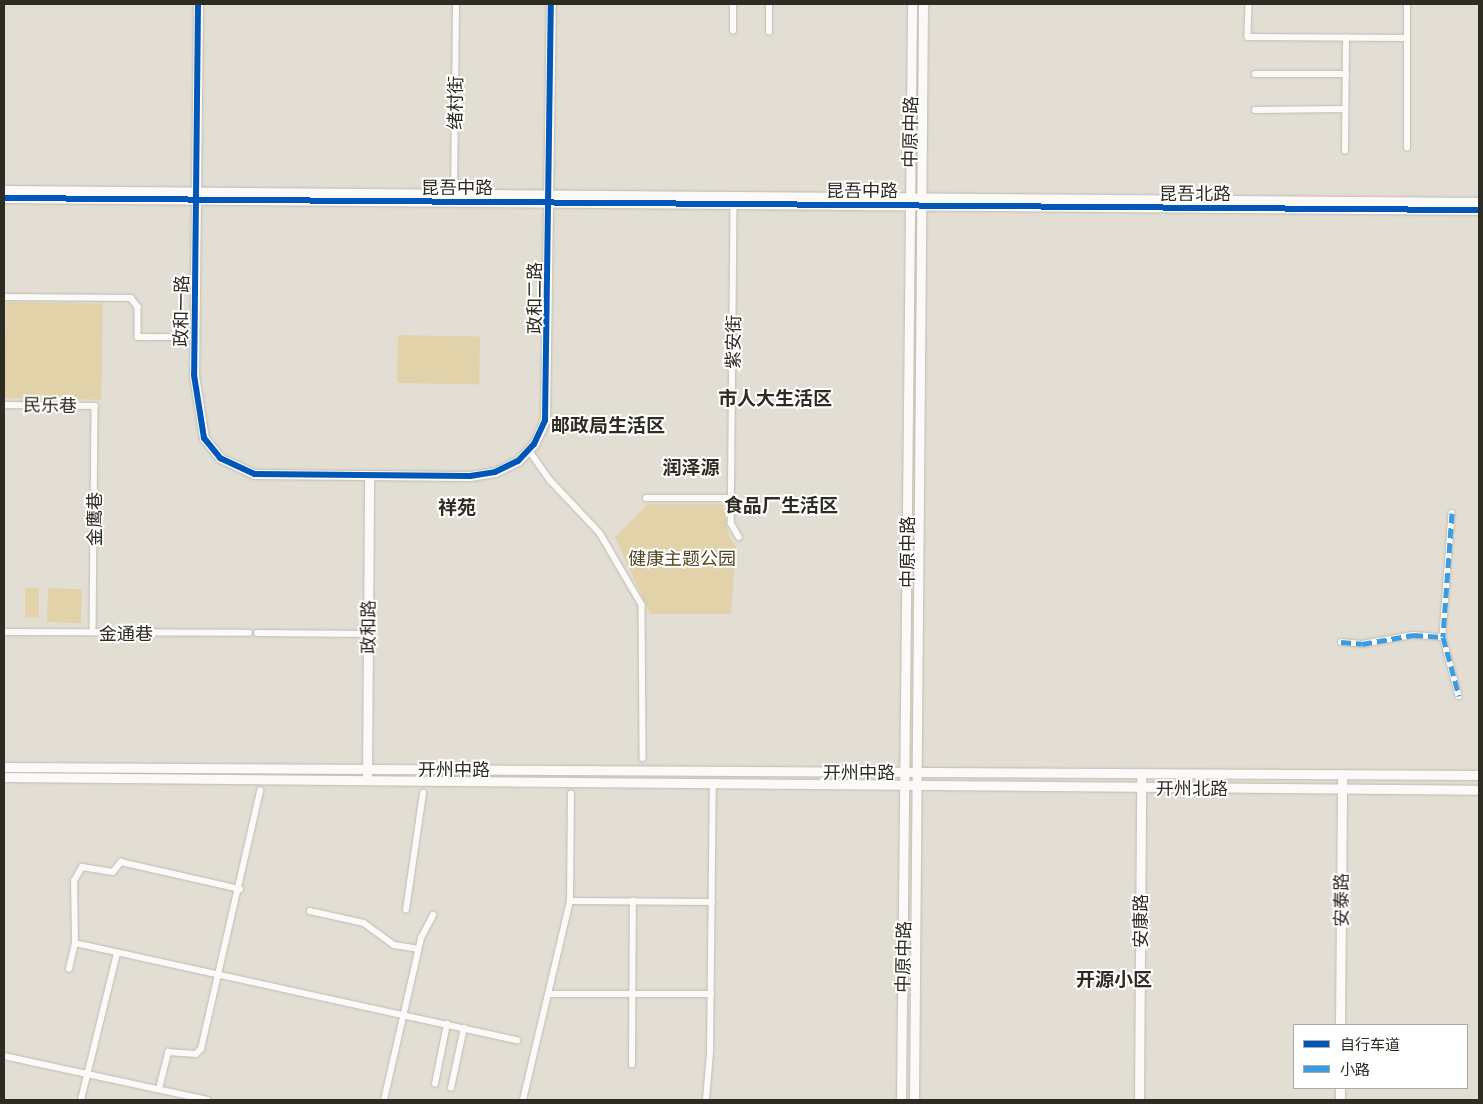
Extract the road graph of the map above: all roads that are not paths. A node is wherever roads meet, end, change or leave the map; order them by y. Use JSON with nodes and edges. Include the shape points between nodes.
{"nodes":[{"id":1,"x":198,"y":4,"type":"edge"},
{"id":2,"x":456,"y":4,"type":"edge"},
{"id":3,"x":551,"y":4,"type":"edge"},
{"id":4,"x":733,"y":4,"type":"edge"},
{"id":5,"x":769,"y":4,"type":"edge"},
{"id":6,"x":912,"y":4,"type":"edge"},
{"id":7,"x":923,"y":4,"type":"edge"},
{"id":8,"x":1249,"y":4,"type":"edge"},
{"id":9,"x":1407,"y":4,"type":"edge"},
{"id":10,"x":733,"y":31,"type":"dead end"},
{"id":11,"x":769,"y":32,"type":"dead end"},
{"id":12,"x":1346,"y":38,"type":"junction"},
{"id":13,"x":1407,"y":38,"type":"junction"},
{"id":14,"x":1255,"y":74,"type":"dead end"},
{"id":15,"x":1346,"y":74,"type":"junction"},
{"id":16,"x":1345,"y":109,"type":"junction"},
{"id":17,"x":1255,"y":110,"type":"dead end"},
{"id":18,"x":1407,"y":148,"type":"dead end"},
{"id":19,"x":1345,"y":151,"type":"dead end"},
{"id":20,"x":4,"y":190,"type":"edge"},
{"id":21,"x":197,"y":196,"type":"junction"},
{"id":22,"x":4,"y":198,"type":"edge"},
{"id":23,"x":454,"y":198,"type":"junction"},
{"id":24,"x":550,"y":198,"type":"junction"},
{"id":25,"x":910,"y":201,"type":"junction"},
{"id":26,"x":922,"y":201,"type":"junction"},
{"id":27,"x":1479,"y":202,"type":"edge"},
{"id":28,"x":734,"y":204,"type":"junction"},
{"id":29,"x":1479,"y":210,"type":"edge"},
{"id":30,"x":4,"y":297,"type":"edge"},
{"id":31,"x":196,"y":337,"type":"junction"},
{"id":32,"x":4,"y":405,"type":"edge"},
{"id":33,"x":95,"y":406,"type":"joint"},
{"id":34,"x":529,"y":450,"type":"junction"},
{"id":35,"x":369,"y":476,"type":"junction"},
{"id":36,"x":646,"y":498,"type":"dead end"},
{"id":37,"x":731,"y":498,"type":"junction"},
{"id":38,"x":1452,"y":513,"type":"dead end"},
{"id":39,"x":739,"y":537,"type":"dead end"},
{"id":40,"x":4,"y":632,"type":"edge"},
{"id":41,"x":94,"y":632,"type":"junction"},
{"id":42,"x":249,"y":633,"type":"dead end"},
{"id":43,"x":257,"y":633,"type":"dead end"},
{"id":44,"x":368,"y":634,"type":"junction"},
{"id":45,"x":1443,"y":637,"type":"junction"},
{"id":46,"x":1341,"y":642,"type":"dead end"},
{"id":47,"x":1459,"y":696,"type":"dead end"},
{"id":48,"x":643,"y":758,"type":"dead end"},
{"id":49,"x":4,"y":767,"type":"edge"},
{"id":50,"x":367,"y":769,"type":"junction"},
{"id":51,"x":905,"y":771,"type":"junction"},
{"id":52,"x":918,"y":771,"type":"junction"},
{"id":53,"x":1141,"y":772,"type":"junction"},
{"id":54,"x":1342,"y":774,"type":"junction"},
{"id":55,"x":1479,"y":775,"type":"edge"},
{"id":56,"x":4,"y":777,"type":"edge"},
{"id":57,"x":367,"y":779,"type":"junction"},
{"id":58,"x":712,"y":783,"type":"junction"},
{"id":59,"x":905,"y":786,"type":"junction"},
{"id":60,"x":917,"y":786,"type":"junction"},
{"id":61,"x":1141,"y":788,"type":"junction"},
{"id":62,"x":1342,"y":789,"type":"junction"},
{"id":63,"x":1479,"y":790,"type":"edge"},
{"id":64,"x":260,"y":791,"type":"dead end"},
{"id":65,"x":423,"y":793,"type":"dead end"},
{"id":66,"x":571,"y":794,"type":"dead end"},
{"id":67,"x":240,"y":889,"type":"junction"},
{"id":68,"x":633,"y":901,"type":"junction"},
{"id":69,"x":570,"y":902,"type":"junction"},
{"id":70,"x":712,"y":902,"type":"junction"},
{"id":71,"x":406,"y":910,"type":"dead end"},
{"id":72,"x":310,"y":911,"type":"dead end"},
{"id":73,"x":433,"y":916,"type":"dead end"},
{"id":74,"x":75,"y":943,"type":"junction"},
{"id":75,"x":418,"y":949,"type":"junction"},
{"id":76,"x":117,"y":953,"type":"junction"},
{"id":77,"x":69,"y":969,"type":"dead end"},
{"id":78,"x":220,"y":976,"type":"junction"},
{"id":79,"x":549,"y":994,"type":"junction"},
{"id":80,"x":633,"y":994,"type":"junction"},
{"id":81,"x":711,"y":994,"type":"junction"},
{"id":82,"x":404,"y":1015,"type":"junction"},
{"id":83,"x":447,"y":1024,"type":"junction"},
{"id":84,"x":1340,"y":1024,"type":"edge"},
{"id":85,"x":464,"y":1028,"type":"junction"},
{"id":86,"x":518,"y":1040,"type":"dead end"},
{"id":87,"x":4,"y":1056,"type":"edge"},
{"id":88,"x":632,"y":1065,"type":"dead end"},
{"id":89,"x":86,"y":1074,"type":"junction"},
{"id":90,"x":435,"y":1084,"type":"dead end"},
{"id":91,"x":451,"y":1088,"type":"dead end"},
{"id":92,"x":159,"y":1089,"type":"junction"},
{"id":93,"x":81,"y":1100,"type":"edge"},
{"id":94,"x":207,"y":1100,"type":"edge"},
{"id":95,"x":384,"y":1100,"type":"edge"},
{"id":96,"x":523,"y":1100,"type":"edge"},
{"id":97,"x":706,"y":1100,"type":"edge"},
{"id":98,"x":901,"y":1100,"type":"edge"},
{"id":99,"x":914,"y":1100,"type":"edge"},
{"id":100,"x":1139,"y":1100,"type":"edge"}],
"edges":[{"from":1,"to":21,"type":"main road","name":"政和一路"},
{"from":2,"to":23,"type":"street","name":"绪村街"},
{"from":3,"to":24,"type":"main road","name":"政和二路"},
{"from":4,"to":10,"type":"street"},
{"from":5,"to":11,"type":"street"},
{"from":6,"to":25,"type":"main road","name":"中原中路"},
{"from":7,"to":26,"type":"main road","name":"中原中路"},
{"from":8,"to":12,"type":"street","via":[[1248,37]]},
{"from":9,"to":13,"type":"street"},
{"from":12,"to":13,"type":"street"},
{"from":12,"to":15,"type":"street"},
{"from":13,"to":18,"type":"street"},
{"from":14,"to":15,"type":"street"},
{"from":15,"to":16,"type":"street"},
{"from":16,"to":17,"type":"street"},
{"from":16,"to":19,"type":"street"},
{"from":20,"to":21,"type":"main road","name":"昆吾中路"},
{"from":21,"to":22,"type":"main road","name":"昆吾中路"},
{"from":21,"to":23,"type":"main road","name":"昆吾中路"},
{"from":21,"to":31,"type":"main road","name":"政和一路"},
{"from":23,"to":24,"type":"main road","name":"昆吾中路"},
{"from":24,"to":25,"type":"main road","name":"昆吾中路"},
{"from":24,"to":28,"type":"main road","name":"昆吾中路"},
{"from":24,"to":34,"type":"main road","name":"政和二路","via":[[548,401],[541,433]]},
{"from":25,"to":26,"type":"main road","name":"昆吾北路"},
{"from":25,"to":28,"type":"main road","name":"昆吾中路"},
{"from":25,"to":51,"type":"main road","name":"中原中路"},
{"from":26,"to":27,"type":"main road","name":"昆吾北路"},
{"from":26,"to":29,"type":"main road","name":"昆吾北路"},
{"from":26,"to":52,"type":"main road","name":"中原中路"},
{"from":28,"to":37,"type":"street","name":"紫安街"},
{"from":30,"to":31,"type":"street","via":[[131,298],[138,306],[138,337]]},
{"from":31,"to":35,"type":"main road","name":"政和一路","via":[[198,426],[220,458],[255,474]]},
{"from":32,"to":33,"type":"street","name":"民乐巷"},
{"from":33,"to":41,"type":"street","name":"金鹰巷"},
{"from":34,"to":35,"type":"main road","name":"政和二路","via":[[504,469],[482,475]]},
{"from":34,"to":48,"type":"street","via":[[551,481],[600,533],[642,605]]},
{"from":35,"to":44,"type":"main road","name":"政和路"},
{"from":36,"to":37,"type":"street"},
{"from":37,"to":39,"type":"street","name":"紫安街","via":[[731,522]]},
{"from":38,"to":45,"type":"street"},
{"from":40,"to":41,"type":"street","name":"金通巷"},
{"from":41,"to":42,"type":"street","name":"金通巷"},
{"from":43,"to":44,"type":"street"},
{"from":44,"to":50,"type":"main road","name":"政和路"},
{"from":45,"to":46,"type":"street","via":[[1413,635],[1362,644]]},
{"from":45,"to":47,"type":"street"},
{"from":49,"to":50,"type":"main road","name":"开州中路"},
{"from":50,"to":51,"type":"main road","name":"开州中路"},
{"from":50,"to":57,"type":"main road","name":"政和路"},
{"from":51,"to":52,"type":"main road","name":"开州北路"},
{"from":51,"to":59,"type":"main road","name":"中原中路"},
{"from":52,"to":53,"type":"main road","name":"开州北路"},
{"from":52,"to":60,"type":"main road","name":"中原中路"},
{"from":53,"to":54,"type":"main road","name":"开州北路"},
{"from":53,"to":61,"type":"main road","name":"安康路"},
{"from":54,"to":55,"type":"main road","name":"开州北路"},
{"from":54,"to":62,"type":"main road","name":"安泰路"},
{"from":56,"to":57,"type":"main road","name":"开州中路"},
{"from":57,"to":58,"type":"main road","name":"开州中路"},
{"from":58,"to":59,"type":"main road","name":"开州中路"},
{"from":58,"to":70,"type":"street"},
{"from":59,"to":60,"type":"main road","name":"开州北路"},
{"from":59,"to":98,"type":"main road","name":"中原中路"},
{"from":60,"to":61,"type":"main road","name":"开州北路"},
{"from":60,"to":99,"type":"main road","name":"中原中路"},
{"from":61,"to":62,"type":"main road","name":"开州北路"},
{"from":61,"to":100,"type":"main road","name":"安康路"},
{"from":62,"to":63,"type":"main road","name":"开州北路"},
{"from":62,"to":84,"type":"main road","name":"安泰路"},
{"from":64,"to":67,"type":"street"},
{"from":65,"to":71,"type":"street"},
{"from":66,"to":69,"type":"street"},
{"from":67,"to":74,"type":"street","via":[[121,862],[113,872],[82,867],[74,881]]},
{"from":67,"to":78,"type":"street"},
{"from":68,"to":69,"type":"street"},
{"from":68,"to":70,"type":"street"},
{"from":68,"to":80,"type":"street"},
{"from":69,"to":79,"type":"street"},
{"from":70,"to":81,"type":"street"},
{"from":72,"to":75,"type":"street","via":[[364,923],[394,945]]},
{"from":73,"to":75,"type":"street"},
{"from":74,"to":76,"type":"street"},
{"from":74,"to":77,"type":"street"},
{"from":75,"to":82,"type":"street"},
{"from":76,"to":78,"type":"street"},
{"from":76,"to":89,"type":"street"},
{"from":78,"to":82,"type":"street"},
{"from":78,"to":92,"type":"street","via":[[201,1049],[196,1054],[168,1052]]},
{"from":79,"to":80,"type":"street"},
{"from":79,"to":96,"type":"street"},
{"from":80,"to":81,"type":"street"},
{"from":80,"to":88,"type":"street"},
{"from":81,"to":97,"type":"street"},
{"from":82,"to":83,"type":"street"},
{"from":82,"to":95,"type":"street"},
{"from":83,"to":85,"type":"street"},
{"from":83,"to":90,"type":"street"},
{"from":85,"to":86,"type":"street"},
{"from":85,"to":91,"type":"street"},
{"from":87,"to":89,"type":"street"},
{"from":89,"to":92,"type":"street"},
{"from":89,"to":93,"type":"street"},
{"from":92,"to":94,"type":"street"}]}
